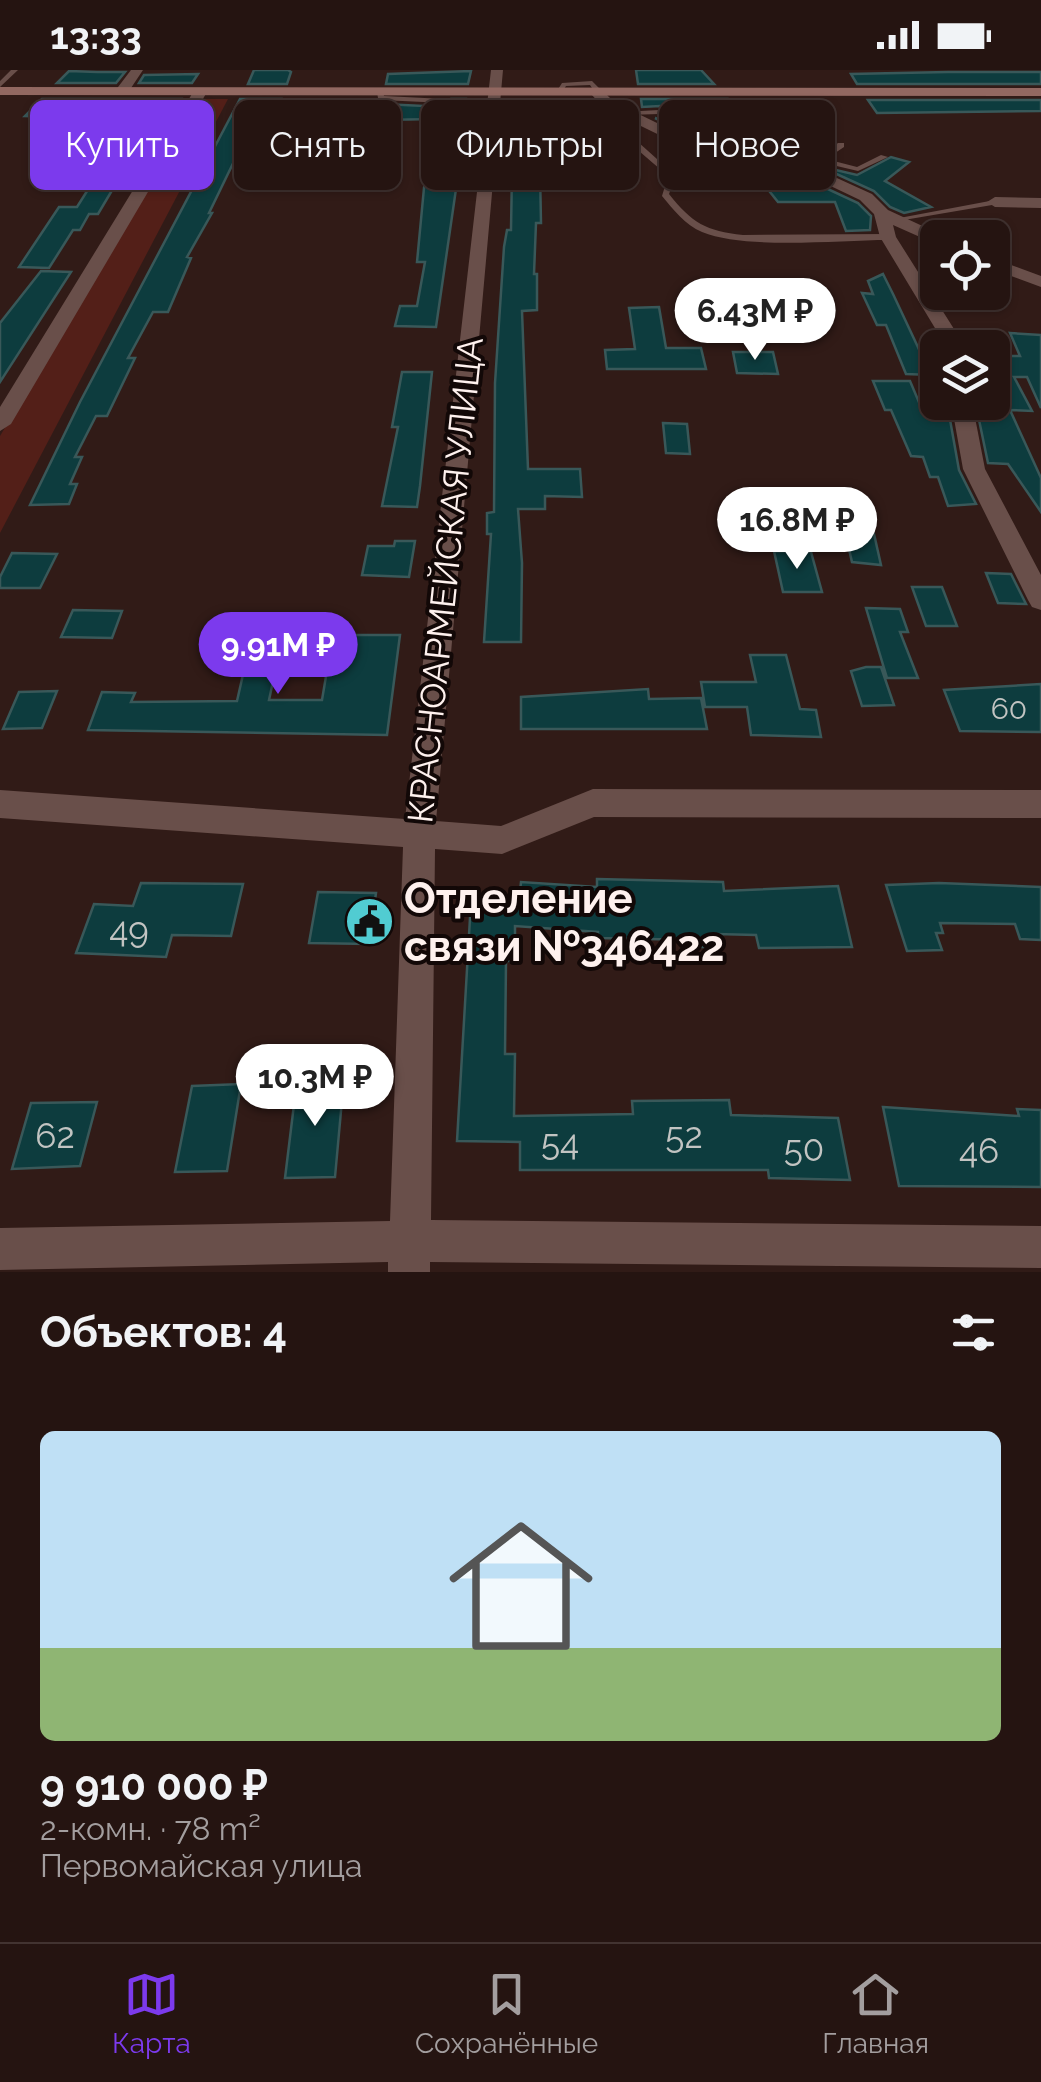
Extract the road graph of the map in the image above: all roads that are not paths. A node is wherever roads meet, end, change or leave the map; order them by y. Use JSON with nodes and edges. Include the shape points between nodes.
{"nodes":[{"id":1,"x":15,"y":70,"type":"edge"},
{"id":2,"x":136,"y":70,"type":"edge"},
{"id":3,"x":827,"y":70,"type":"edge"},
{"id":4,"x":496,"y":80,"type":"edge"},
{"id":5,"x":0,"y":88,"type":"edge"},
{"id":6,"x":122,"y":90,"type":"junction"},
{"id":7,"x":200,"y":92,"type":"junction"},
{"id":8,"x":380,"y":92,"type":"junction"},
{"id":9,"x":1041,"y":92,"type":"edge"},
{"id":10,"x":839,"y":93,"type":"junction"},
{"id":11,"x":593,"y":94,"type":"junction"},
{"id":12,"x":421,"y":100,"type":"edge"},
{"id":13,"x":603,"y":100,"type":"edge"},
{"id":14,"x":639,"y":120,"type":"edge"},
{"id":15,"x":841,"y":145,"type":"dead end"},
{"id":16,"x":639,"y":146,"type":"edge"},
{"id":17,"x":835,"y":149,"type":"edge"},
{"id":18,"x":884,"y":157,"type":"dead end"},
{"id":19,"x":835,"y":164,"type":"edge"},
{"id":20,"x":995,"y":202,"type":"joint"},
{"id":21,"x":1041,"y":203,"type":"edge"},
{"id":22,"x":890,"y":216,"type":"junction"},
{"id":23,"x":920,"y":231,"type":"edge"},
{"id":24,"x":888,"y":237,"type":"junction"},
{"id":25,"x":1010,"y":270,"type":"edge"},
{"id":26,"x":1041,"y":282,"type":"edge"},
{"id":27,"x":946,"y":330,"type":"edge"},
{"id":28,"x":964,"y":420,"type":"edge"},
{"id":29,"x":0,"y":424,"type":"edge"},
{"id":30,"x":1041,"y":600,"type":"edge"},
{"id":31,"x":0,"y":804,"type":"edge"},
{"id":32,"x":1041,"y":804,"type":"edge"},
{"id":33,"x":419,"y":831,"type":"junction"},
{"id":34,"x":1041,"y":1247,"type":"edge"},
{"id":35,"x":0,"y":1249,"type":"edge"},
{"id":36,"x":410,"y":1257,"type":"edge"}],
"edges":[{"from":1,"to":5,"type":"lane"},
{"from":2,"to":6,"type":"street"},
{"from":3,"to":10,"type":"main road"},
{"from":4,"to":8,"type":"main road"},
{"from":4,"to":11,"type":"main road"},
{"from":4,"to":33,"type":"street","name":"КРАСНОАРМЕЙСКАЯ УЛИЦА"},
{"from":5,"to":6,"type":"main road"},
{"from":6,"to":7,"type":"main road"},
{"from":7,"to":8,"type":"main road"},
{"from":7,"to":29,"type":"street"},
{"from":8,"to":12,"type":"lane","via":[[381,98]]},
{"from":9,"to":10,"type":"main road"},
{"from":10,"to":11,"type":"main road"},
{"from":11,"to":13,"type":"street"},
{"from":14,"to":22,"type":"street","via":[[692,144],[824,177],[866,196]]},
{"from":15,"to":17,"type":"lane"},
{"from":16,"to":24,"type":"lane","via":[[672,176],[666,194],[675,208],[707,231],[737,237]]},
{"from":18,"to":19,"type":"lane","via":[[858,169]]},
{"from":20,"to":21,"type":"street"},
{"from":20,"to":22,"type":"lane"},
{"from":22,"to":23,"type":"street"},
{"from":22,"to":24,"type":"street"},
{"from":24,"to":27,"type":"street"},
{"from":25,"to":26,"type":"street"},
{"from":28,"to":30,"type":"street","via":[[974,469]]},
{"from":31,"to":33,"type":"street"},
{"from":32,"to":33,"type":"street","via":[[593,802],[502,840]]},
{"from":33,"to":36,"type":"street","name":"КРАСНОАРМЕЙСКАЯ УЛИЦА"},
{"from":34,"to":36,"type":"street"},
{"from":35,"to":36,"type":"street"}]}
